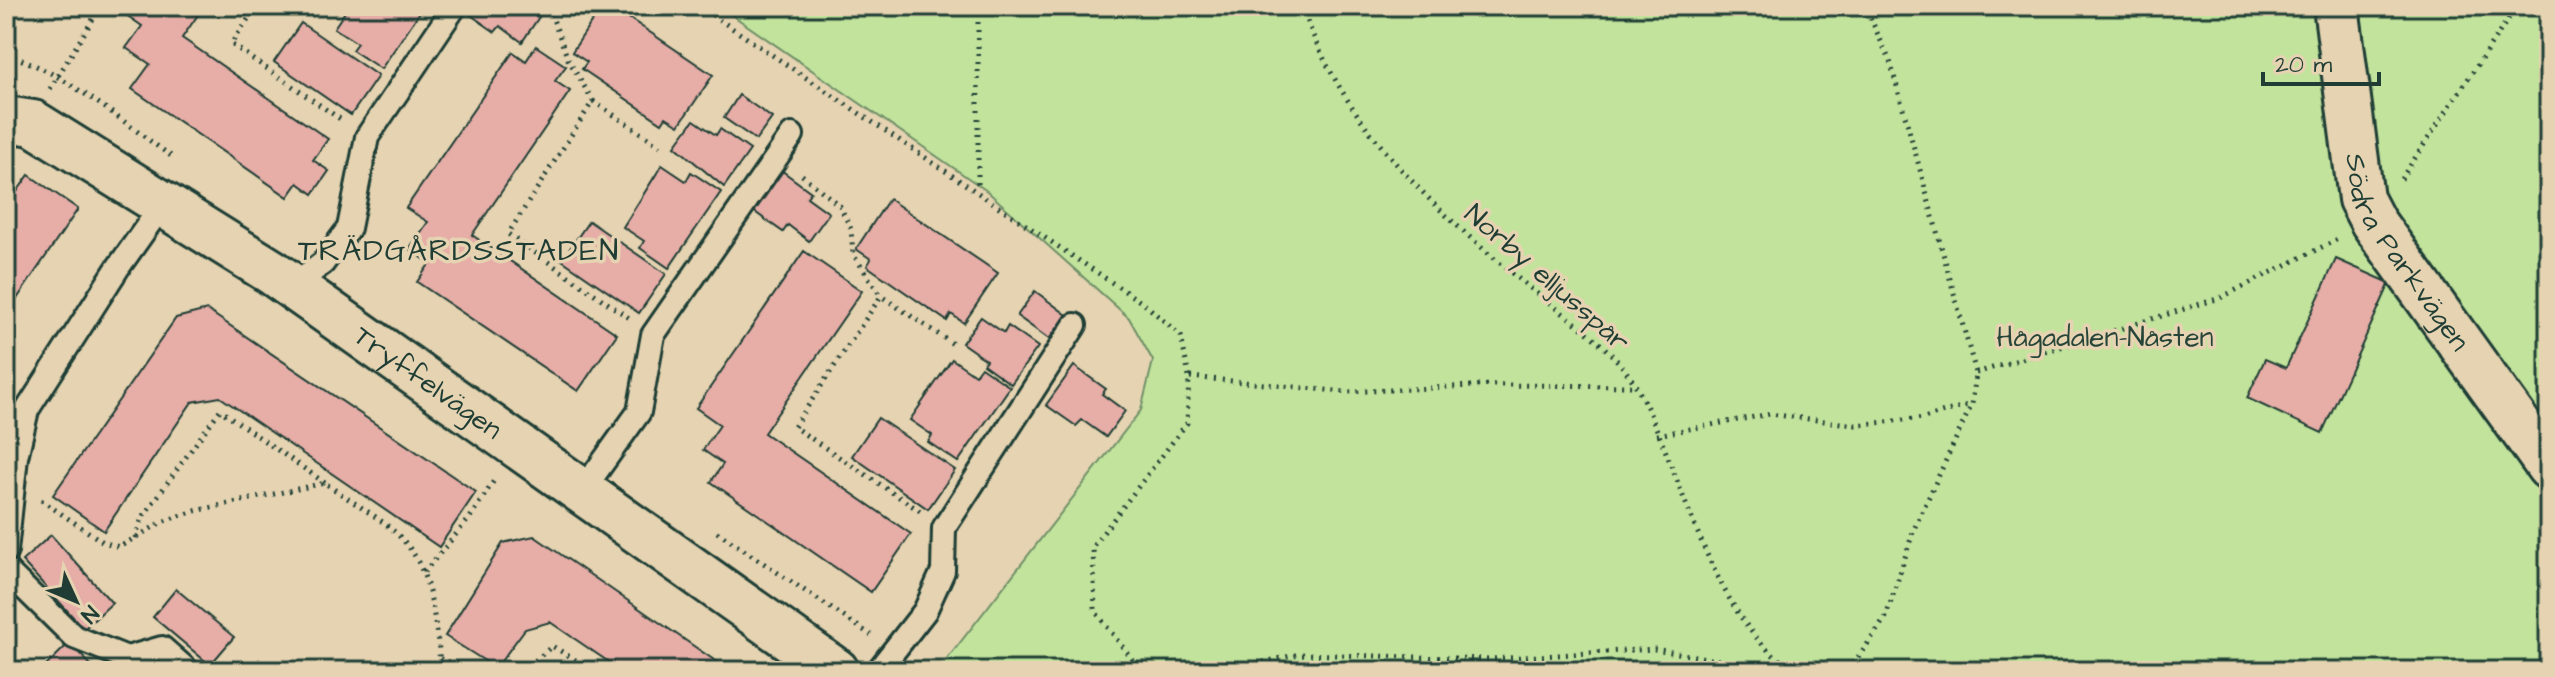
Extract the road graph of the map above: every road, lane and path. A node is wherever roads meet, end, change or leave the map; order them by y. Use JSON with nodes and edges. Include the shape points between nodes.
{"nodes":[{"id":1,"x":101,"y":6,"type":"edge"},
{"id":2,"x":257,"y":6,"type":"edge"},
{"id":3,"x":455,"y":6,"type":"edge"},
{"id":4,"x":548,"y":6,"type":"edge"},
{"id":5,"x":699,"y":6,"type":"edge"},
{"id":6,"x":978,"y":6,"type":"edge"},
{"id":7,"x":1302,"y":6,"type":"edge"},
{"id":8,"x":1865,"y":6,"type":"edge"},
{"id":9,"x":2336,"y":6,"type":"edge"},
{"id":10,"x":2517,"y":6,"type":"edge"},
{"id":11,"x":593,"y":101,"type":"junction"},
{"id":12,"x":20,"y":121,"type":"edge"},
{"id":13,"x":792,"y":135,"type":"dead end"},
{"id":14,"x":367,"y":137,"type":"junction"},
{"id":15,"x":660,"y":146,"type":"dead end"},
{"id":16,"x":776,"y":157,"type":"junction"},
{"id":17,"x":978,"y":191,"type":"junction"},
{"id":18,"x":163,"y":204,"type":"junction"},
{"id":19,"x":2373,"y":222,"type":"junction"},
{"id":20,"x":292,"y":287,"type":"junction"},
{"id":21,"x":881,"y":296,"type":"junction"},
{"id":22,"x":1075,"y":325,"type":"dead end"},
{"id":23,"x":653,"y":335,"type":"junction"},
{"id":24,"x":953,"y":344,"type":"dead end"},
{"id":25,"x":1976,"y":373,"type":"junction"},
{"id":26,"x":1189,"y":377,"type":"junction"},
{"id":27,"x":1636,"y":386,"type":"junction"},
{"id":28,"x":1972,"y":404,"type":"junction"},
{"id":29,"x":1657,"y":435,"type":"junction"},
{"id":30,"x":2549,"y":467,"type":"edge"},
{"id":31,"x":325,"y":483,"type":"junction"},
{"id":32,"x":14,"y":485,"type":"junction"},
{"id":33,"x":583,"y":490,"type":"junction"},
{"id":34,"x":469,"y":519,"type":"dead end"},
{"id":35,"x":944,"y":528,"type":"junction"},
{"id":36,"x":134,"y":539,"type":"junction"},
{"id":37,"x":6,"y":551,"type":"edge"},
{"id":38,"x":6,"y":570,"type":"edge"},
{"id":39,"x":424,"y":572,"type":"junction"},
{"id":40,"x":440,"y":659,"type":"junction"},
{"id":41,"x":188,"y":671,"type":"edge"},
{"id":42,"x":437,"y":671,"type":"edge"},
{"id":43,"x":477,"y":671,"type":"edge"},
{"id":44,"x":523,"y":671,"type":"edge"},
{"id":45,"x":594,"y":671,"type":"edge"},
{"id":46,"x":836,"y":671,"type":"edge"},
{"id":47,"x":878,"y":671,"type":"edge"},
{"id":48,"x":1141,"y":671,"type":"edge"},
{"id":49,"x":1224,"y":671,"type":"edge"},
{"id":50,"x":1782,"y":671,"type":"edge"},
{"id":51,"x":1797,"y":671,"type":"edge"},
{"id":52,"x":1849,"y":671,"type":"edge"}],
"edges":[{"from":1,"to":12,"type":"path","via":[[56,78]]},
{"from":2,"to":14,"type":"path","via":[[231,44]]},
{"from":3,"to":14,"type":"lane"},
{"from":4,"to":11,"type":"path","via":[[568,59]]},
{"from":5,"to":17,"type":"path"},
{"from":6,"to":17,"type":"path"},
{"from":7,"to":27,"type":"path","name":"Norby elljusspår","via":[[1316,48],[1350,108],[1448,221],[1612,355]]},
{"from":8,"to":25,"type":"path","via":[[1890,61]]},
{"from":9,"to":19,"type":"street","name":"Södra Parkvägen","via":[[2361,199]]},
{"from":10,"to":19,"type":"path"},
{"from":11,"to":15,"type":"path"},
{"from":11,"to":23,"type":"path","via":[[508,234]]},
{"from":12,"to":18,"type":"street","name":"Tryffelvägen"},
{"from":13,"to":16,"type":"lane"},
{"from":14,"to":20,"type":"lane","via":[[349,228],[323,263]]},
{"from":16,"to":21,"type":"path","via":[[840,206],[851,229],[853,254]]},
{"from":16,"to":23,"type":"lane"},
{"from":17,"to":26,"type":"path","via":[[1147,306],[1181,336]]},
{"from":18,"to":20,"type":"street","name":"Tryffelvägen"},
{"from":18,"to":32,"type":"lane","via":[[27,410]]},
{"from":19,"to":25,"type":"path","via":[[2220,298]]},
{"from":19,"to":30,"type":"street","name":"Södra Parkvägen"},
{"from":20,"to":33,"type":"street","name":"Tryffelvägen"},
{"from":21,"to":24,"type":"path"},
{"from":21,"to":35,"type":"path","via":[[794,427]]},
{"from":22,"to":35,"type":"lane"},
{"from":23,"to":33,"type":"lane","via":[[639,412]]},
{"from":25,"to":28,"type":"path"},
{"from":26,"to":27,"type":"path","via":[[1347,392]]},
{"from":26,"to":48,"type":"path","via":[[1187,423],[1093,546],[1095,611]]},
{"from":27,"to":29,"type":"path","name":"Norby elljusspår"},
{"from":28,"to":29,"type":"path","via":[[1924,418],[1856,425],[1770,414]]},
{"from":28,"to":52,"type":"path","via":[[1914,529],[1886,617]]},
{"from":29,"to":51,"type":"path","name":"Norby elljusspår","via":[[1689,518],[1740,613],[1779,662]]},
{"from":31,"to":36,"type":"path","via":[[195,511]]},
{"from":31,"to":36,"type":"path","via":[[220,410],[142,518]]},
{"from":31,"to":39,"type":"path","via":[[405,539]]},
{"from":32,"to":36,"type":"path","via":[[103,542],[119,547]]},
{"from":32,"to":37,"type":"lane"},
{"from":33,"to":46,"type":"street","name":"Tryffelvägen"},
{"from":34,"to":39,"type":"path"},
{"from":35,"to":47,"type":"lane","via":[[943,571],[925,611]]},
{"from":38,"to":41,"type":"lane","via":[[74,637],[127,658],[162,648]]},
{"from":39,"to":40,"type":"path"},
{"from":40,"to":42,"type":"path"},
{"from":40,"to":43,"type":"path"},
{"from":44,"to":45,"type":"path","via":[[552,646]]},
{"from":49,"to":50,"type":"path","via":[[1299,654],[1491,659],[1654,649]]}]}
